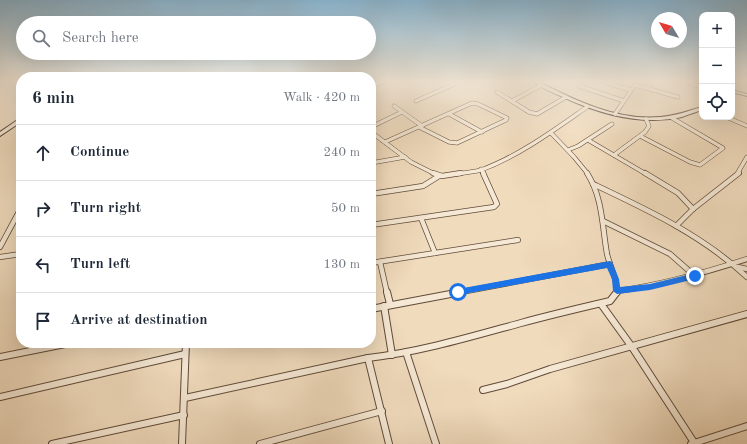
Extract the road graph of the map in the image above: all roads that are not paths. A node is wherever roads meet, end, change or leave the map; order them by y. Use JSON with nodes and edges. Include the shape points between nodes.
{"nodes":[{"id":1,"x":624,"y":101,"type":"edge"},
{"id":2,"x":513,"y":102,"type":"edge"},
{"id":3,"x":558,"y":102,"type":"edge"},
{"id":4,"x":576,"y":102,"type":"edge"},
{"id":5,"x":394,"y":106,"type":"dead end"},
{"id":6,"x":587,"y":107,"type":"junction"},
{"id":7,"x":699,"y":109,"type":"edge"},
{"id":8,"x":402,"y":112,"type":"junction"},
{"id":9,"x":449,"y":114,"type":"junction"},
{"id":10,"x":615,"y":114,"type":"junction"},
{"id":11,"x":672,"y":118,"type":"junction"},
{"id":12,"x":646,"y":119,"type":"junction"},
{"id":13,"x":16,"y":120,"type":"edge"},
{"id":14,"x":733,"y":120,"type":"edge"},
{"id":15,"x":16,"y":123,"type":"edge"},
{"id":16,"x":612,"y":124,"type":"dead end"},
{"id":17,"x":376,"y":125,"type":"edge"},
{"id":18,"x":747,"y":126,"type":"edge"},
{"id":19,"x":420,"y":127,"type":"junction"},
{"id":20,"x":0,"y":131,"type":"edge"},
{"id":21,"x":482,"y":132,"type":"junction"},
{"id":22,"x":551,"y":133,"type":"junction"},
{"id":23,"x":0,"y":134,"type":"edge"},
{"id":24,"x":376,"y":136,"type":"edge"},
{"id":25,"x":640,"y":136,"type":"junction"},
{"id":26,"x":588,"y":140,"type":"junction"},
{"id":27,"x":385,"y":142,"type":"junction"},
{"id":28,"x":568,"y":150,"type":"junction"},
{"id":29,"x":614,"y":155,"type":"junction"},
{"id":30,"x":405,"y":157,"type":"junction"},
{"id":31,"x":747,"y":158,"type":"edge"},
{"id":32,"x":376,"y":162,"type":"edge"},
{"id":33,"x":481,"y":169,"type":"junction"},
{"id":34,"x":439,"y":176,"type":"junction"},
{"id":35,"x":593,"y":184,"type":"junction"},
{"id":36,"x":376,"y":193,"type":"edge"},
{"id":37,"x":693,"y":209,"type":"junction"},
{"id":38,"x":16,"y":217,"type":"edge"},
{"id":39,"x":421,"y":218,"type":"junction"},
{"id":40,"x":603,"y":221,"type":"junction"},
{"id":41,"x":376,"y":224,"type":"edge"},
{"id":42,"x":676,"y":226,"type":"junction"},
{"id":43,"x":518,"y":240,"type":"dead end"},
{"id":44,"x":0,"y":247,"type":"edge"},
{"id":45,"x":435,"y":253,"type":"junction"},
{"id":46,"x":16,"y":255,"type":"edge"},
{"id":47,"x":0,"y":257,"type":"edge"},
{"id":48,"x":747,"y":259,"type":"edge"},
{"id":49,"x":376,"y":262,"type":"edge"},
{"id":50,"x":380,"y":262,"type":"junction"},
{"id":51,"x":610,"y":264,"type":"junction"},
{"id":52,"x":735,"y":266,"type":"junction"},
{"id":53,"x":747,"y":269,"type":"edge"},
{"id":54,"x":695,"y":276,"type":"junction"},
{"id":55,"x":747,"y":277,"type":"edge"},
{"id":56,"x":617,"y":291,"type":"junction"},
{"id":57,"x":601,"y":304,"type":"junction"},
{"id":58,"x":387,"y":305,"type":"junction"},
{"id":59,"x":376,"y":308,"type":"edge"},
{"id":60,"x":747,"y":314,"type":"edge"},
{"id":61,"x":632,"y":347,"type":"junction"},
{"id":62,"x":45,"y":348,"type":"edge"},
{"id":63,"x":186,"y":348,"type":"edge"},
{"id":64,"x":406,"y":352,"type":"junction"},
{"id":65,"x":185,"y":354,"type":"junction"},
{"id":66,"x":392,"y":355,"type":"junction"},
{"id":67,"x":0,"y":357,"type":"edge"},
{"id":68,"x":368,"y":358,"type":"junction"},
{"id":69,"x":483,"y":390,"type":"dead end"},
{"id":70,"x":0,"y":397,"type":"edge"},
{"id":71,"x":185,"y":398,"type":"junction"},
{"id":72,"x":382,"y":411,"type":"junction"},
{"id":73,"x":184,"y":415,"type":"junction"},
{"id":74,"x":747,"y":426,"type":"edge"},
{"id":75,"x":52,"y":444,"type":"edge"},
{"id":76,"x":182,"y":444,"type":"edge"},
{"id":77,"x":260,"y":444,"type":"edge"},
{"id":78,"x":389,"y":444,"type":"edge"},
{"id":79,"x":436,"y":444,"type":"edge"},
{"id":80,"x":694,"y":444,"type":"edge"}],
"edges":[{"from":1,"to":10,"type":"street"},
{"from":2,"to":3,"type":"street","via":[[537,114]]},
{"from":4,"to":6,"type":"street"},
{"from":5,"to":8,"type":"street"},
{"from":6,"to":10,"type":"street"},
{"from":6,"to":22,"type":"street"},
{"from":7,"to":11,"type":"street"},
{"from":8,"to":17,"type":"street"},
{"from":8,"to":19,"type":"street"},
{"from":9,"to":19,"type":"street"},
{"from":9,"to":21,"type":"street"},
{"from":9,"to":21,"type":"street","via":[[475,103],[507,118]]},
{"from":10,"to":12,"type":"street"},
{"from":11,"to":12,"type":"street"},
{"from":11,"to":25,"type":"street","via":[[723,148],[700,165]]},
{"from":12,"to":25,"type":"street","via":[[649,126]]},
{"from":13,"to":20,"type":"street"},
{"from":14,"to":18,"type":"street"},
{"from":15,"to":23,"type":"street"},
{"from":16,"to":26,"type":"street"},
{"from":19,"to":21,"type":"street","via":[[453,143]]},
{"from":19,"to":27,"type":"street"},
{"from":22,"to":28,"type":"street"},
{"from":22,"to":33,"type":"street"},
{"from":24,"to":27,"type":"street"},
{"from":25,"to":29,"type":"street"},
{"from":26,"to":28,"type":"street"},
{"from":26,"to":29,"type":"street"},
{"from":27,"to":30,"type":"street"},
{"from":28,"to":35,"type":"street"},
{"from":29,"to":37,"type":"street","via":[[678,193]]},
{"from":30,"to":32,"type":"street"},
{"from":30,"to":34,"type":"street","via":[[424,170]]},
{"from":31,"to":37,"type":"street","via":[[739,173]]},
{"from":33,"to":34,"type":"street"},
{"from":33,"to":39,"type":"street","via":[[496,199],[497,204],[494,207]]},
{"from":34,"to":36,"type":"street","via":[[423,186]]},
{"from":35,"to":40,"type":"street"},
{"from":35,"to":42,"type":"street"},
{"from":37,"to":42,"type":"street"},
{"from":38,"to":44,"type":"street"},
{"from":39,"to":41,"type":"street"},
{"from":39,"to":45,"type":"street"},
{"from":40,"to":51,"type":"street"},
{"from":40,"to":54,"type":"street","via":[[670,254]]},
{"from":42,"to":52,"type":"street","via":[[705,242]]},
{"from":43,"to":45,"type":"street"},
{"from":45,"to":50,"type":"street"},
{"from":46,"to":47,"type":"street"},
{"from":48,"to":52,"type":"street"},
{"from":49,"to":50,"type":"street"},
{"from":50,"to":58,"type":"street"},
{"from":51,"to":56,"type":"street"},
{"from":51,"to":58,"type":"street"},
{"from":52,"to":53,"type":"street"},
{"from":52,"to":54,"type":"street"},
{"from":52,"to":55,"type":"street"},
{"from":54,"to":56,"type":"street","via":[[650,287]]},
{"from":56,"to":57,"type":"street","via":[[615,297]]},
{"from":57,"to":61,"type":"street"},
{"from":57,"to":64,"type":"street"},
{"from":58,"to":59,"type":"street"},
{"from":58,"to":66,"type":"street"},
{"from":60,"to":61,"type":"street"},
{"from":61,"to":69,"type":"street"},
{"from":61,"to":80,"type":"street"},
{"from":62,"to":67,"type":"street"},
{"from":63,"to":65,"type":"street"},
{"from":64,"to":66,"type":"street"},
{"from":64,"to":79,"type":"street"},
{"from":65,"to":70,"type":"street"},
{"from":65,"to":71,"type":"street"},
{"from":66,"to":68,"type":"street"},
{"from":68,"to":71,"type":"street"},
{"from":68,"to":72,"type":"street"},
{"from":71,"to":73,"type":"street"},
{"from":72,"to":77,"type":"street"},
{"from":72,"to":78,"type":"street"},
{"from":73,"to":75,"type":"street"},
{"from":73,"to":76,"type":"street"},
{"from":74,"to":80,"type":"street"}]}
